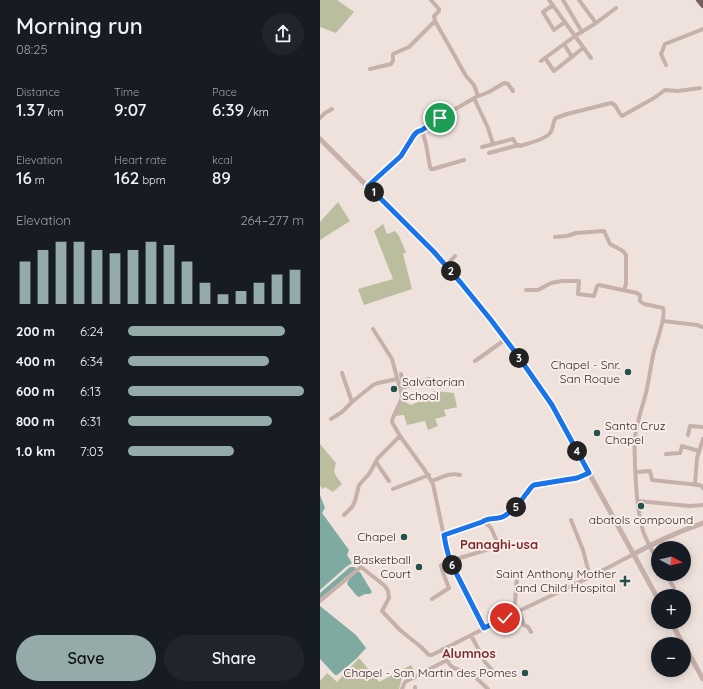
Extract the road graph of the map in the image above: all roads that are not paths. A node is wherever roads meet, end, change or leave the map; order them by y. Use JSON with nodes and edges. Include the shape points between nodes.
{"nodes":[{"id":1,"x":563,"y":0,"type":"edge"},
{"id":2,"x":579,"y":0,"type":"edge"},
{"id":3,"x":699,"y":0,"type":"edge"},
{"id":4,"x":433,"y":1,"type":"edge"},
{"id":5,"x":551,"y":2,"type":"edge"},
{"id":6,"x":703,"y":5,"type":"edge"},
{"id":7,"x":616,"y":8,"type":"dead end"},
{"id":8,"x":435,"y":21,"type":"junction"},
{"id":9,"x":565,"y":22,"type":"junction"},
{"id":10,"x":596,"y":23,"type":"junction"},
{"id":11,"x":703,"y":29,"type":"edge"},
{"id":12,"x":582,"y":32,"type":"junction"},
{"id":13,"x":575,"y":36,"type":"junction"},
{"id":14,"x":564,"y":44,"type":"junction"},
{"id":15,"x":584,"y":48,"type":"junction"},
{"id":16,"x":572,"y":57,"type":"junction"},
{"id":17,"x":591,"y":58,"type":"dead end"},
{"id":18,"x":666,"y":65,"type":"dead end"},
{"id":19,"x":370,"y":69,"type":"dead end"},
{"id":20,"x":700,"y":88,"type":"dead end"},
{"id":21,"x":513,"y":91,"type":"dead end"},
{"id":22,"x":476,"y":97,"type":"junction"},
{"id":23,"x":332,"y":109,"type":"dead end"},
{"id":24,"x":320,"y":118,"type":"edge"},
{"id":25,"x":422,"y":130,"type":"junction"},
{"id":26,"x":320,"y":139,"type":"edge"},
{"id":27,"x":493,"y":144,"type":"junction"},
{"id":28,"x":519,"y":145,"type":"junction"},
{"id":29,"x":482,"y":147,"type":"dead end"},
{"id":30,"x":489,"y":153,"type":"dead end"},
{"id":31,"x":464,"y":160,"type":"dead end"},
{"id":32,"x":368,"y":186,"type":"junction"},
{"id":33,"x":555,"y":237,"type":"dead end"},
{"id":34,"x":455,"y":256,"type":"dead end"},
{"id":35,"x":446,"y":266,"type":"junction"},
{"id":36,"x":526,"y":290,"type":"dead end"},
{"id":37,"x":624,"y":290,"type":"junction"},
{"id":38,"x":663,"y":321,"type":"junction"},
{"id":39,"x":703,"y":326,"type":"edge"},
{"id":40,"x":373,"y":329,"type":"dead end"},
{"id":41,"x":506,"y":339,"type":"junction"},
{"id":42,"x":475,"y":361,"type":"dead end"},
{"id":43,"x":342,"y":373,"type":"dead end"},
{"id":44,"x":401,"y":374,"type":"dead end"},
{"id":45,"x":397,"y":379,"type":"junction"},
{"id":46,"x":429,"y":379,"type":"dead end"},
{"id":47,"x":402,"y":388,"type":"junction"},
{"id":48,"x":352,"y":402,"type":"junction"},
{"id":49,"x":331,"y":419,"type":"dead end"},
{"id":50,"x":703,"y":427,"type":"edge"},
{"id":51,"x":688,"y":435,"type":"dead end"},
{"id":52,"x":400,"y":436,"type":"junction"},
{"id":53,"x":703,"y":439,"type":"edge"},
{"id":54,"x":699,"y":450,"type":"junction"},
{"id":55,"x":666,"y":454,"type":"dead end"},
{"id":56,"x":376,"y":462,"type":"junction"},
{"id":57,"x":636,"y":472,"type":"junction"},
{"id":58,"x":589,"y":473,"type":"junction"},
{"id":59,"x":460,"y":475,"type":"dead end"},
{"id":60,"x":429,"y":476,"type":"junction"},
{"id":61,"x":389,"y":481,"type":"dead end"},
{"id":62,"x":432,"y":481,"type":"junction"},
{"id":63,"x":695,"y":485,"type":"junction"},
{"id":64,"x":703,"y":488,"type":"edge"},
{"id":65,"x":393,"y":489,"type":"dead end"},
{"id":66,"x":638,"y":501,"type":"junction"},
{"id":67,"x":703,"y":505,"type":"edge"},
{"id":68,"x":344,"y":515,"type":"dead end"},
{"id":69,"x":572,"y":520,"type":"dead end"},
{"id":70,"x":482,"y":522,"type":"junction"},
{"id":71,"x":703,"y":523,"type":"edge"},
{"id":72,"x":444,"y":535,"type":"junction"},
{"id":73,"x":649,"y":546,"type":"junction"},
{"id":74,"x":651,"y":549,"type":"edge"},
{"id":75,"x":634,"y":554,"type":"junction"},
{"id":76,"x":450,"y":561,"type":"junction"},
{"id":77,"x":514,"y":574,"type":"dead end"},
{"id":78,"x":590,"y":577,"type":"junction"},
{"id":79,"x":670,"y":581,"type":"edge"},
{"id":80,"x":674,"y":588,"type":"dead end"},
{"id":81,"x":653,"y":589,"type":"edge"},
{"id":82,"x":432,"y":599,"type":"dead end"},
{"id":83,"x":320,"y":601,"type":"edge"},
{"id":84,"x":519,"y":611,"type":"junction"},
{"id":85,"x":514,"y":614,"type":"junction"},
{"id":86,"x":484,"y":628,"type":"junction"},
{"id":87,"x":532,"y":632,"type":"dead end"},
{"id":88,"x":471,"y":635,"type":"junction"},
{"id":89,"x":443,"y":649,"type":"junction"},
{"id":90,"x":691,"y":658,"type":"edge"},
{"id":91,"x":447,"y":660,"type":"junction"},
{"id":92,"x":492,"y":670,"type":"dead end"},
{"id":93,"x":703,"y":679,"type":"edge"},
{"id":94,"x":402,"y":689,"type":"edge"},
{"id":95,"x":488,"y":689,"type":"edge"}],
"edges":[{"from":1,"to":12,"type":"street"},
{"from":2,"to":10,"type":"street"},
{"from":3,"to":6,"type":"main road"},
{"from":4,"to":8,"type":"street","via":[[439,10],[434,16]]},
{"from":5,"to":9,"type":"street"},
{"from":5,"to":9,"type":"street","via":[[543,12],[554,30]]},
{"from":7,"to":10,"type":"street"},
{"from":8,"to":19,"type":"street","via":[[409,46],[393,54],[391,64]]},
{"from":8,"to":22,"type":"street","via":[[466,76],[474,85]]},
{"from":9,"to":13,"type":"street"},
{"from":10,"to":12,"type":"street"},
{"from":11,"to":18,"type":"street","via":[[666,44],[661,54]]},
{"from":12,"to":13,"type":"street"},
{"from":13,"to":14,"type":"street"},
{"from":13,"to":15,"type":"street"},
{"from":14,"to":16,"type":"street"},
{"from":14,"to":16,"type":"street","via":[[543,59],[554,71]]},
{"from":15,"to":16,"type":"street"},
{"from":15,"to":17,"type":"street"},
{"from":20,"to":28,"type":"street","via":[[665,90],[622,116],[616,105],[611,102],[567,114],[556,118],[549,135]]},
{"from":21,"to":22,"type":"street","via":[[504,83]]},
{"from":22,"to":25,"type":"street"},
{"from":22,"to":27,"type":"street"},
{"from":23,"to":24,"type":"street"},
{"from":25,"to":31,"type":"street","via":[[431,169]]},
{"from":25,"to":32,"type":"street","via":[[414,135],[401,156]]},
{"from":26,"to":32,"type":"street"},
{"from":27,"to":28,"type":"street","via":[[513,139]]},
{"from":27,"to":29,"type":"street"},
{"from":28,"to":30,"type":"street"},
{"from":32,"to":35,"type":"street"},
{"from":33,"to":37,"type":"street","via":[[604,231],[610,244],[626,255]]},
{"from":34,"to":35,"type":"street"},
{"from":35,"to":41,"type":"street"},
{"from":36,"to":37,"type":"street","via":[[538,290],[562,281],[579,281],[578,294],[594,296],[599,285]]},
{"from":37,"to":38,"type":"street","via":[[639,294],[640,301],[644,304],[663,308]]},
{"from":38,"to":39,"type":"street"},
{"from":38,"to":57,"type":"street","via":[[636,429]]},
{"from":40,"to":45,"type":"street","via":[[392,359]]},
{"from":41,"to":42,"type":"street"},
{"from":41,"to":58,"type":"street","via":[[552,405]]},
{"from":43,"to":48,"type":"street"},
{"from":44,"to":47,"type":"street"},
{"from":45,"to":47,"type":"street"},
{"from":45,"to":48,"type":"street","via":[[373,385]]},
{"from":46,"to":47,"type":"street","via":[[416,381],[414,385]]},
{"from":47,"to":52,"type":"street","via":[[402,398],[392,422]]},
{"from":48,"to":49,"type":"street"},
{"from":50,"to":51,"type":"street","via":[[690,426]]},
{"from":52,"to":56,"type":"street"},
{"from":52,"to":60,"type":"street"},
{"from":53,"to":54,"type":"street"},
{"from":54,"to":55,"type":"street","via":[[682,446],[680,453]]},
{"from":54,"to":63,"type":"street"},
{"from":56,"to":61,"type":"street"},
{"from":56,"to":68,"type":"street","via":[[359,486],[352,506]]},
{"from":57,"to":63,"type":"street","via":[[650,471],[652,480]]},
{"from":57,"to":66,"type":"street"},
{"from":58,"to":70,"type":"street","via":[[577,478],[534,485],[507,514]]},
{"from":58,"to":75,"type":"street"},
{"from":59,"to":62,"type":"street","via":[[451,474]]},
{"from":60,"to":62,"type":"street"},
{"from":60,"to":65,"type":"street"},
{"from":62,"to":72,"type":"street"},
{"from":63,"to":64,"type":"street"},
{"from":66,"to":67,"type":"street"},
{"from":66,"to":73,"type":"street","via":[[642,526]]},
{"from":69,"to":78,"type":"street"},
{"from":70,"to":72,"type":"street"},
{"from":70,"to":76,"type":"street","via":[[491,528],[499,546]]},
{"from":71,"to":73,"type":"street"},
{"from":72,"to":76,"type":"street"},
{"from":73,"to":74,"type":"street"},
{"from":73,"to":75,"type":"street"},
{"from":75,"to":78,"type":"street"},
{"from":75,"to":81,"type":"street"},
{"from":76,"to":82,"type":"street","via":[[441,565],[449,588]]},
{"from":76,"to":86,"type":"street"},
{"from":77,"to":85,"type":"street","via":[[517,578]]},
{"from":78,"to":84,"type":"street"},
{"from":79,"to":80,"type":"street"},
{"from":83,"to":89,"type":"street","via":[[362,566],[388,591],[389,598],[382,611],[400,630],[429,655]]},
{"from":84,"to":85,"type":"street"},
{"from":84,"to":87,"type":"street","via":[[524,625]]},
{"from":85,"to":86,"type":"street"},
{"from":86,"to":88,"type":"street"},
{"from":88,"to":89,"type":"street"},
{"from":88,"to":92,"type":"street"},
{"from":89,"to":91,"type":"street"},
{"from":90,"to":93,"type":"street"},
{"from":91,"to":94,"type":"street","via":[[405,682]]},
{"from":91,"to":95,"type":"street","via":[[454,668],[473,675]]}]}
